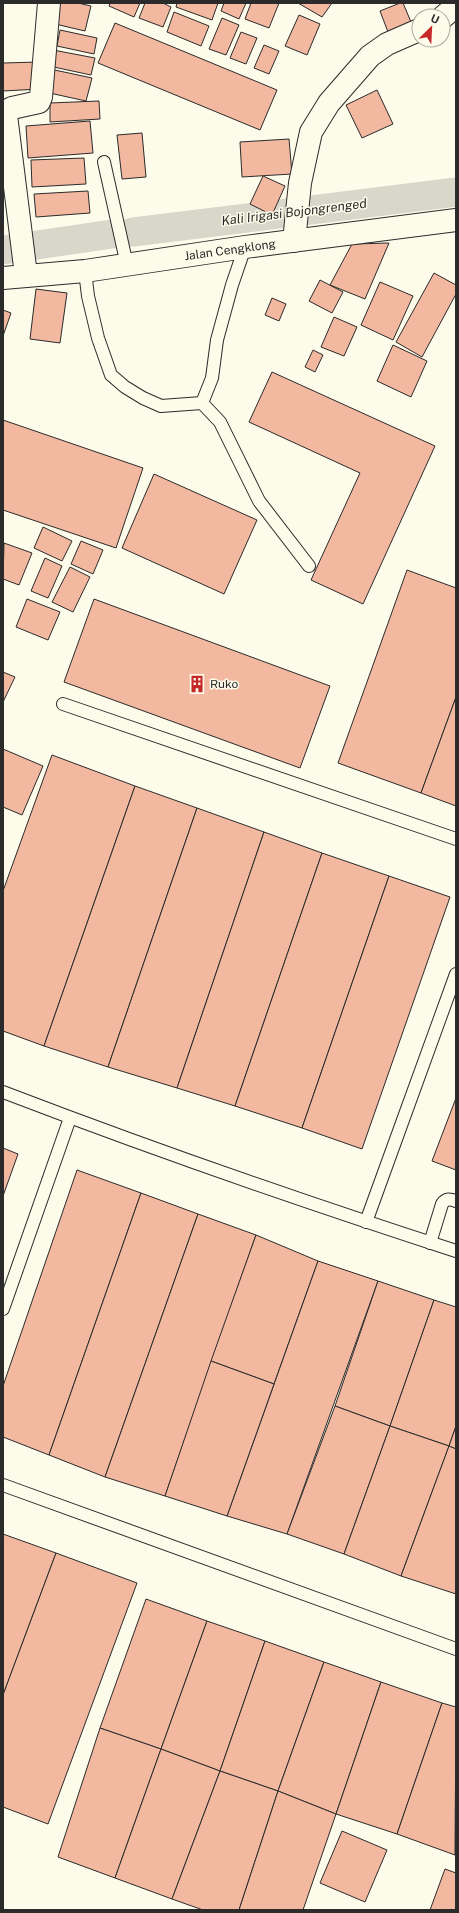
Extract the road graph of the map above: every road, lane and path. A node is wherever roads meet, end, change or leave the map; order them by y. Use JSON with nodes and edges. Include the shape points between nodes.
{"nodes":[{"id":1,"x":49,"y":3,"type":"edge"},
{"id":2,"x":411,"y":34,"type":"edge"},
{"id":3,"x":104,"y":162,"type":"dead end"},
{"id":4,"x":456,"y":220,"type":"edge"},
{"id":5,"x":296,"y":222,"type":"junction"},
{"id":6,"x":15,"y":239,"type":"edge"},
{"id":7,"x":245,"y":247,"type":"junction"},
{"id":8,"x":127,"y":265,"type":"junction"},
{"id":9,"x":25,"y":271,"type":"junction"},
{"id":10,"x":85,"y":271,"type":"junction"},
{"id":11,"x":3,"y":278,"type":"edge"},
{"id":12,"x":202,"y":403,"type":"junction"},
{"id":13,"x":309,"y":566,"type":"dead end"},
{"id":14,"x":63,"y":704,"type":"dead end"},
{"id":15,"x":456,"y":839,"type":"edge"},
{"id":16,"x":456,"y":974,"type":"edge"},
{"id":17,"x":3,"y":1092,"type":"edge"},
{"id":18,"x":70,"y":1118,"type":"junction"},
{"id":19,"x":456,"y":1201,"type":"edge"},
{"id":20,"x":366,"y":1222,"type":"junction"},
{"id":21,"x":430,"y":1243,"type":"junction"},
{"id":22,"x":456,"y":1252,"type":"edge"},
{"id":23,"x":3,"y":1309,"type":"edge"},
{"id":24,"x":3,"y":1485,"type":"edge"},
{"id":25,"x":456,"y":1649,"type":"edge"}],
"edges":[{"from":1,"to":6,"type":"street","via":[[42,97],[39,102],[8,110],[6,115]]},
{"from":2,"to":5,"type":"street","via":[[387,44],[370,56],[329,103],[311,132],[305,155]]},
{"from":3,"to":8,"type":"lane"},
{"from":4,"to":5,"type":"street","name":"Jalan Cengklong"},
{"from":5,"to":7,"type":"street","name":"Jalan Cengklong"},
{"from":6,"to":9,"type":"street"},
{"from":7,"to":8,"type":"street","name":"Jalan Cengklong"},
{"from":7,"to":12,"type":"lane","via":[[217,340],[212,378]]},
{"from":8,"to":10,"type":"street","name":"Jalan Cengklong"},
{"from":9,"to":10,"type":"street","name":"Jalan Cengklong"},
{"from":9,"to":11,"type":"street","name":"Jalan Cengklong"},
{"from":10,"to":12,"type":"lane","via":[[98,338],[111,375],[125,387],[161,406]]},
{"from":12,"to":13,"type":"lane","via":[[220,422],[259,502]]},
{"from":14,"to":15,"type":"lane"},
{"from":16,"to":20,"type":"lane"},
{"from":17,"to":18,"type":"lane"},
{"from":18,"to":20,"type":"lane"},
{"from":18,"to":23,"type":"lane"},
{"from":19,"to":21,"type":"lane","via":[[449,1199],[442,1204]]},
{"from":20,"to":21,"type":"lane"},
{"from":21,"to":22,"type":"lane"},
{"from":24,"to":25,"type":"lane"}]}
